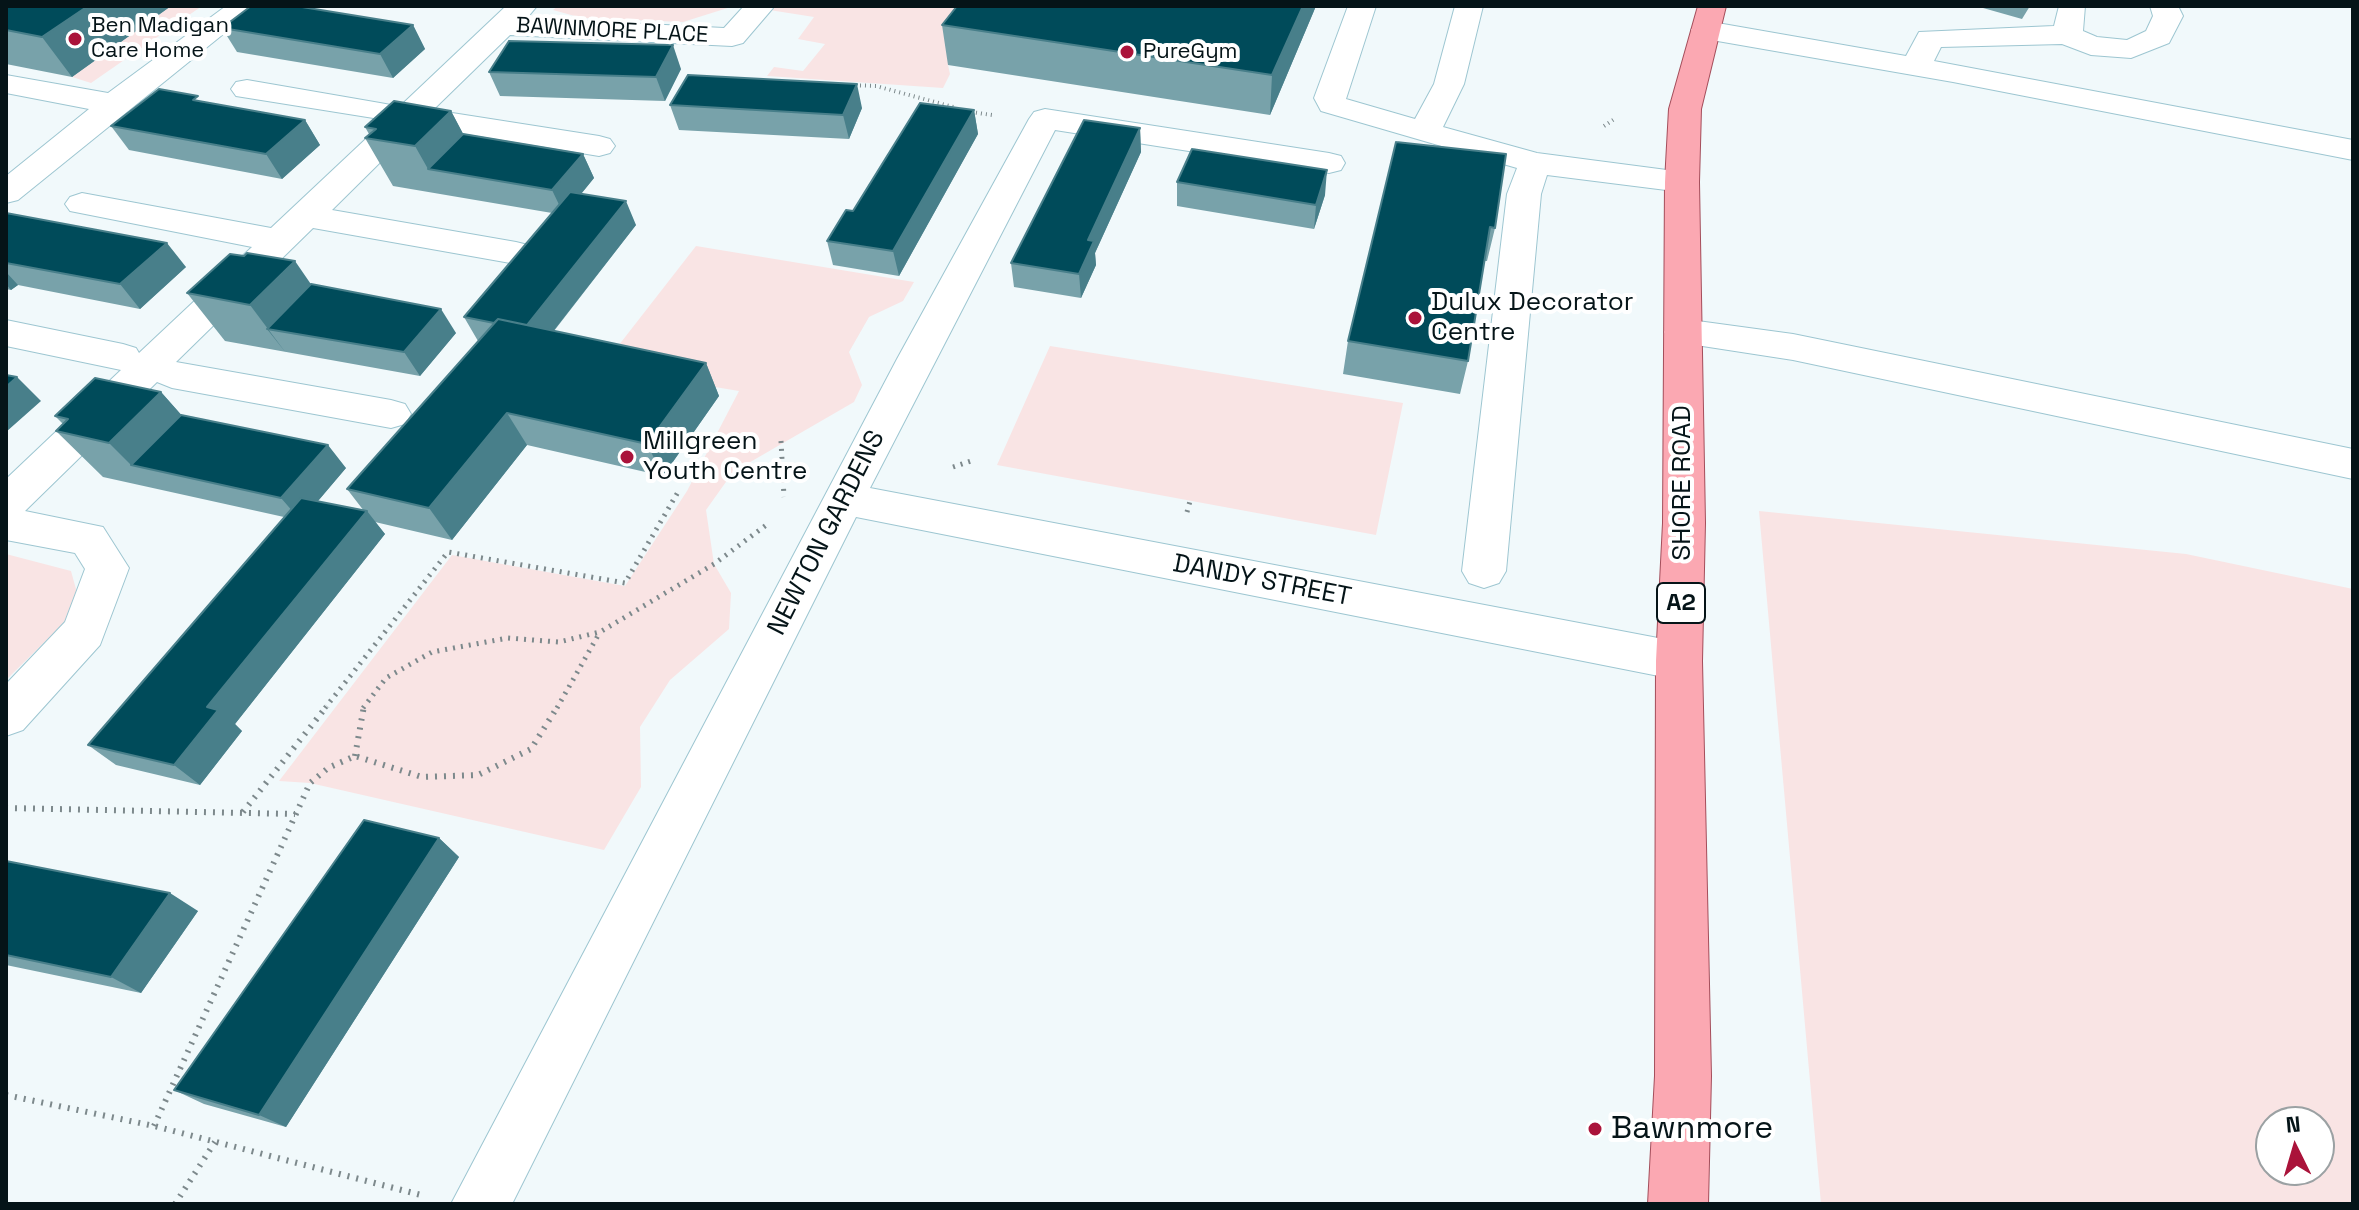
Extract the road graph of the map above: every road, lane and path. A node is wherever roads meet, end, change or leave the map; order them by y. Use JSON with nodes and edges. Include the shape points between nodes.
{"nodes":[{"id":1,"x":244,"y":6,"type":"edge"},
{"id":2,"x":1362,"y":6,"type":"edge"},
{"id":3,"x":1469,"y":6,"type":"edge"},
{"id":4,"x":2164,"y":6,"type":"edge"},
{"id":5,"x":758,"y":8,"type":"dead end"},
{"id":6,"x":506,"y":12,"type":"edge"},
{"id":7,"x":1709,"y":18,"type":"edge"},
{"id":8,"x":2070,"y":20,"type":"edge"},
{"id":9,"x":1916,"y":67,"type":"junction"},
{"id":10,"x":6,"y":84,"type":"edge"},
{"id":11,"x":845,"y":84,"type":"edge"},
{"id":12,"x":247,"y":89,"type":"dead end"},
{"id":13,"x":114,"y":104,"type":"junction"},
{"id":14,"x":380,"y":112,"type":"edge"},
{"id":15,"x":436,"y":119,"type":"edge"},
{"id":16,"x":1045,"y":119,"type":"junction"},
{"id":17,"x":1425,"y":131,"type":"junction"},
{"id":18,"x":599,"y":146,"type":"dead end"},
{"id":19,"x":2353,"y":150,"type":"edge"},
{"id":20,"x":1329,"y":163,"type":"dead end"},
{"id":21,"x":1535,"y":163,"type":"junction"},
{"id":22,"x":1682,"y":182,"type":"junction"},
{"id":23,"x":6,"y":193,"type":"edge"},
{"id":24,"x":82,"y":204,"type":"dead end"},
{"id":25,"x":305,"y":216,"type":"junction"},
{"id":26,"x":280,"y":241,"type":"junction"},
{"id":27,"x":516,"y":253,"type":"edge"},
{"id":28,"x":1683,"y":332,"type":"junction"},
{"id":29,"x":6,"y":333,"type":"edge"},
{"id":30,"x":123,"y":357,"type":"dead end"},
{"id":31,"x":172,"y":375,"type":"dead end"},
{"id":32,"x":391,"y":414,"type":"dead end"},
{"id":33,"x":781,"y":441,"type":"dead end"},
{"id":34,"x":2353,"y":464,"type":"edge"},
{"id":35,"x":678,"y":492,"type":"dead end"},
{"id":36,"x":845,"y":499,"type":"junction"},
{"id":37,"x":6,"y":504,"type":"edge"},
{"id":38,"x":784,"y":511,"type":"dead end"},
{"id":39,"x":773,"y":520,"type":"dead end"},
{"id":40,"x":6,"y":524,"type":"edge"},
{"id":41,"x":1484,"y":571,"type":"dead end"},
{"id":42,"x":600,"y":632,"type":"junction"},
{"id":43,"x":1679,"y":661,"type":"junction"},
{"id":44,"x":6,"y":716,"type":"edge"},
{"id":45,"x":355,"y":756,"type":"junction"},
{"id":46,"x":6,"y":808,"type":"edge"},
{"id":47,"x":243,"y":812,"type":"junction"},
{"id":48,"x":295,"y":814,"type":"junction"},
{"id":49,"x":6,"y":1095,"type":"edge"},
{"id":50,"x":154,"y":1126,"type":"junction"},
{"id":51,"x":215,"y":1142,"type":"junction"},
{"id":52,"x":434,"y":1198,"type":"dead end"},
{"id":53,"x":175,"y":1204,"type":"edge"},
{"id":54,"x":481,"y":1204,"type":"edge"},
{"id":55,"x":1678,"y":1204,"type":"edge"}],
"edges":[{"from":1,"to":13,"type":"street"},
{"from":2,"to":17,"type":"street","via":[[1332,104]]},
{"from":3,"to":17,"type":"street","via":[[1449,84]]},
{"from":4,"to":8,"type":"street","via":[[2168,16],[2158,37],[2131,49],[2091,46]]},
{"from":5,"to":6,"type":"street","name":"BAWNMORE PLACE","via":[[732,37]]},
{"from":6,"to":25,"type":"street"},
{"from":7,"to":9,"type":"street"},
{"from":7,"to":22,"type":"main road","name":"SHORE ROAD","number":"A2","via":[[1685,109]]},
{"from":8,"to":9,"type":"street","via":[[1930,38]]},
{"from":9,"to":19,"type":"street"},
{"from":10,"to":13,"type":"street"},
{"from":11,"to":16,"type":"path","via":[[876,86],[982,114]]},
{"from":12,"to":14,"type":"street"},
{"from":13,"to":23,"type":"street"},
{"from":15,"to":18,"type":"street"},
{"from":16,"to":20,"type":"street"},
{"from":16,"to":36,"type":"street","name":"NEWTON GARDENS"},
{"from":17,"to":21,"type":"street"},
{"from":21,"to":22,"type":"street"},
{"from":21,"to":41,"type":"street","via":[[1522,212]]},
{"from":22,"to":28,"type":"main road","name":"SHORE ROAD","number":"A2"},
{"from":24,"to":26,"type":"street"},
{"from":25,"to":26,"type":"street"},
{"from":25,"to":27,"type":"street"},
{"from":26,"to":37,"type":"street"},
{"from":28,"to":34,"type":"street","via":[[1793,347]]},
{"from":28,"to":43,"type":"main road","name":"SHORE ROAD","number":"A2"},
{"from":29,"to":30,"type":"street"},
{"from":31,"to":32,"type":"street"},
{"from":33,"to":38,"type":"path"},
{"from":35,"to":47,"type":"path","via":[[625,583],[448,552]]},
{"from":36,"to":43,"type":"street","name":"DANDY STREET"},
{"from":36,"to":54,"type":"street","name":"NEWTON GARDENS"},
{"from":39,"to":42,"type":"path","via":[[714,564]]},
{"from":40,"to":44,"type":"street","via":[[88,539],[107,568],[84,632]]},
{"from":42,"to":45,"type":"path","via":[[559,642],[508,638],[432,652],[386,678],[362,709]]},
{"from":42,"to":45,"type":"path","via":[[531,749],[478,775],[422,777]]},
{"from":43,"to":55,"type":"main road","name":"SHORE ROAD","number":"A2","via":[[1683,1076]]},
{"from":45,"to":48,"type":"path","via":[[310,783]]},
{"from":46,"to":47,"type":"path"},
{"from":47,"to":48,"type":"path"},
{"from":48,"to":50,"type":"path"},
{"from":49,"to":50,"type":"path"},
{"from":50,"to":51,"type":"path"},
{"from":51,"to":52,"type":"path"},
{"from":51,"to":53,"type":"path"}]}
